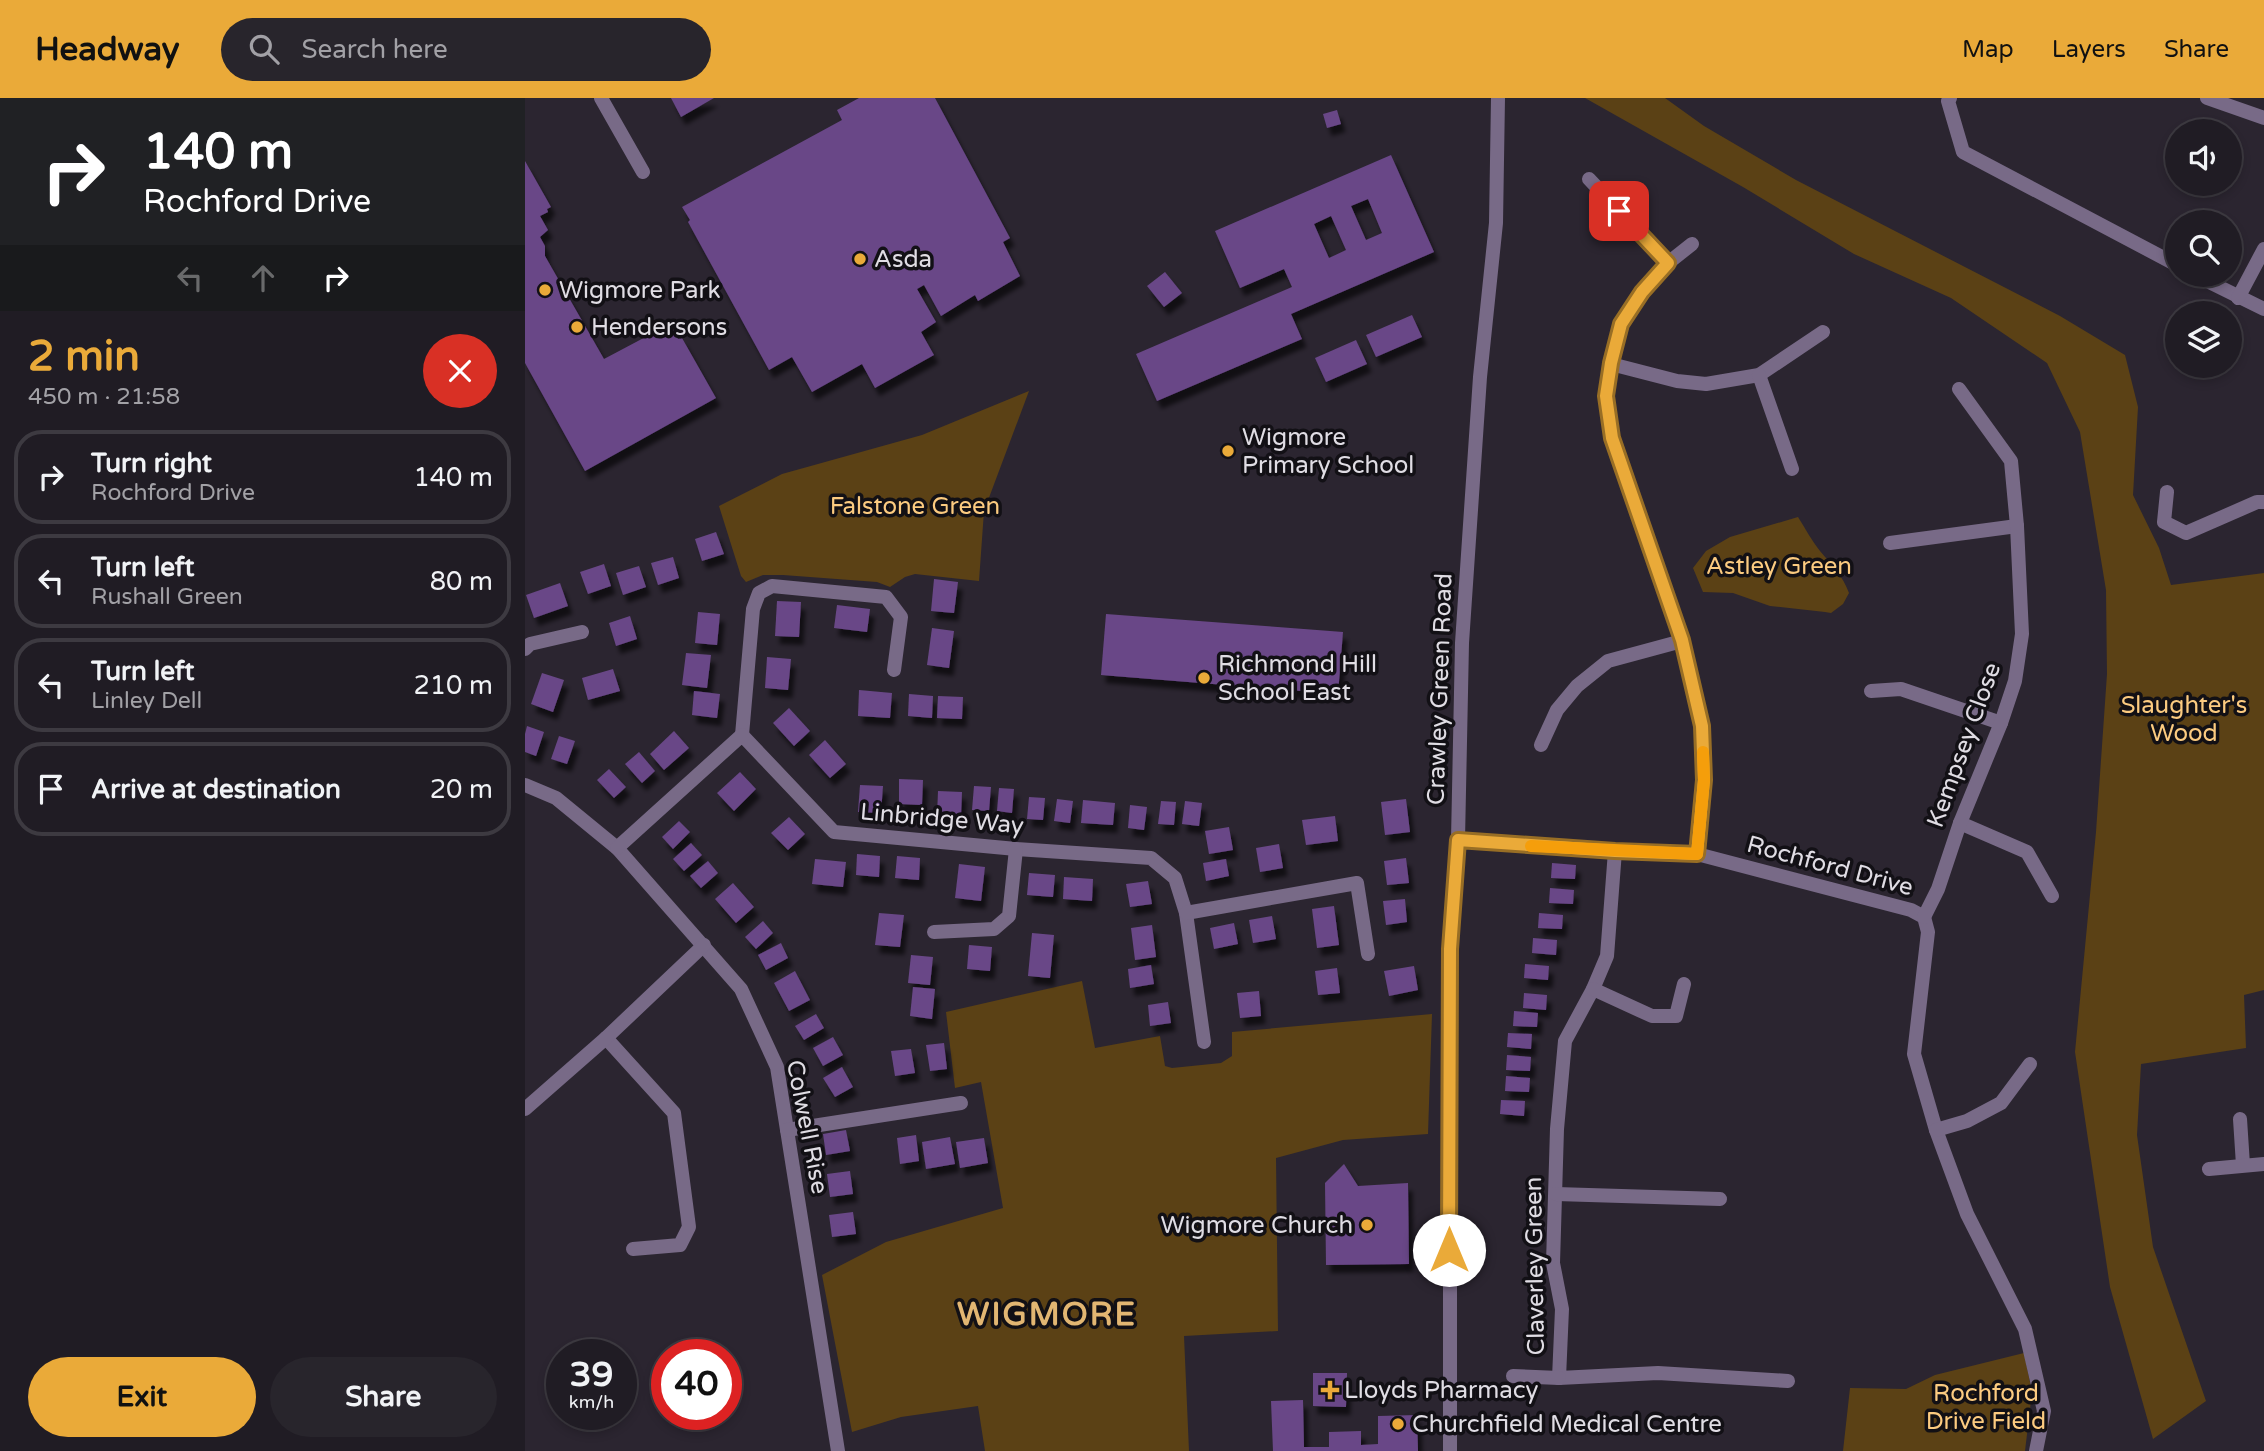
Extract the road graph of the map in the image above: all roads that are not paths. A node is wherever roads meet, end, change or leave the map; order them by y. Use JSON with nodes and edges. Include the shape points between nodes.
{"nodes":[{"id":1,"x":601,"y":98,"type":"edge"},
{"id":2,"x":1497,"y":98,"type":"edge"},
{"id":3,"x":1950,"y":98,"type":"edge"},
{"id":4,"x":2207,"y":98,"type":"edge"},
{"id":5,"x":2264,"y":118,"type":"edge"},
{"id":6,"x":643,"y":172,"type":"dead end"},
{"id":7,"x":1589,"y":179,"type":"dead end"},
{"id":8,"x":1692,"y":244,"type":"dead end"},
{"id":9,"x":2264,"y":249,"type":"edge"},
{"id":10,"x":2165,"y":259,"type":"edge"},
{"id":11,"x":1668,"y":263,"type":"junction"},
{"id":12,"x":2217,"y":287,"type":"edge"},
{"id":13,"x":2238,"y":298,"type":"junction"},
{"id":14,"x":2264,"y":309,"type":"edge"},
{"id":15,"x":1823,"y":332,"type":"dead end"},
{"id":16,"x":1611,"y":363,"type":"junction"},
{"id":17,"x":1759,"y":375,"type":"junction"},
{"id":18,"x":1959,"y":389,"type":"dead end"},
{"id":19,"x":1792,"y":469,"type":"dead end"},
{"id":20,"x":2167,"y":492,"type":"dead end"},
{"id":21,"x":2264,"y":502,"type":"edge"},
{"id":22,"x":2017,"y":526,"type":"junction"},
{"id":23,"x":1890,"y":543,"type":"dead end"},
{"id":24,"x":582,"y":632,"type":"dead end"},
{"id":25,"x":1682,"y":640,"type":"junction"},
{"id":26,"x":527,"y":646,"type":"edge"},
{"id":27,"x":894,"y":670,"type":"dead end"},
{"id":28,"x":1871,"y":691,"type":"dead end"},
{"id":29,"x":2001,"y":723,"type":"junction"},
{"id":30,"x":743,"y":735,"type":"junction"},
{"id":31,"x":1541,"y":745,"type":"dead end"},
{"id":32,"x":525,"y":785,"type":"edge"},
{"id":33,"x":1960,"y":823,"type":"junction"},
{"id":34,"x":1458,"y":840,"type":"junction"},
{"id":35,"x":617,"y":848,"type":"junction"},
{"id":36,"x":1016,"y":849,"type":"junction"},
{"id":37,"x":1615,"y":851,"type":"junction"},
{"id":38,"x":1697,"y":854,"type":"junction"},
{"id":39,"x":2052,"y":897,"type":"dead end"},
{"id":40,"x":1186,"y":912,"type":"junction"},
{"id":41,"x":1924,"y":918,"type":"junction"},
{"id":42,"x":933,"y":932,"type":"dead end"},
{"id":43,"x":704,"y":945,"type":"junction"},
{"id":44,"x":1369,"y":954,"type":"dead end"},
{"id":45,"x":1683,"y":984,"type":"dead end"},
{"id":46,"x":1593,"y":989,"type":"junction"},
{"id":47,"x":606,"y":1038,"type":"junction"},
{"id":48,"x":1204,"y":1042,"type":"dead end"},
{"id":49,"x":2030,"y":1064,"type":"dead end"},
{"id":50,"x":961,"y":1103,"type":"dead end"},
{"id":51,"x":525,"y":1109,"type":"edge"},
{"id":52,"x":2240,"y":1119,"type":"dead end"},
{"id":53,"x":787,"y":1130,"type":"junction"},
{"id":54,"x":1936,"y":1130,"type":"junction"},
{"id":55,"x":2264,"y":1164,"type":"edge"},
{"id":56,"x":2243,"y":1165,"type":"junction"},
{"id":57,"x":2209,"y":1169,"type":"dead end"},
{"id":58,"x":1556,"y":1194,"type":"junction"},
{"id":59,"x":1720,"y":1199,"type":"dead end"},
{"id":60,"x":633,"y":1249,"type":"dead end"},
{"id":61,"x":1513,"y":1376,"type":"dead end"},
{"id":62,"x":1559,"y":1378,"type":"junction"},
{"id":63,"x":1788,"y":1381,"type":"dead end"},
{"id":64,"x":838,"y":1451,"type":"edge"},
{"id":65,"x":1450,"y":1451,"type":"edge"},
{"id":66,"x":2036,"y":1451,"type":"edge"}],
"edges":[{"from":1,"to":6,"type":"street"},
{"from":2,"to":34,"type":"street","name":"Crawley Green Road","via":[[1496,223],[1480,377],[1462,643]]},
{"from":3,"to":10,"type":"street","via":[[1963,152]]},
{"from":4,"to":5,"type":"street"},
{"from":7,"to":11,"type":"street"},
{"from":8,"to":11,"type":"street"},
{"from":9,"to":13,"type":"street"},
{"from":11,"to":16,"type":"street","via":[[1621,324]]},
{"from":12,"to":13,"type":"street"},
{"from":13,"to":14,"type":"street"},
{"from":15,"to":17,"type":"street"},
{"from":16,"to":17,"type":"street","via":[[1706,384]]},
{"from":16,"to":25,"type":"street","via":[[1606,396],[1612,438]]},
{"from":17,"to":19,"type":"street"},
{"from":18,"to":22,"type":"street","name":"Kempsey Close","via":[[2011,461]]},
{"from":20,"to":21,"type":"street","via":[[2164,522],[2186,533]]},
{"from":22,"to":23,"type":"street"},
{"from":22,"to":29,"type":"street","name":"Kempsey Close","via":[[2022,634],[2015,681]]},
{"from":24,"to":26,"type":"street"},
{"from":25,"to":31,"type":"street","via":[[1608,661],[1577,685],[1557,710]]},
{"from":25,"to":38,"type":"street","via":[[1702,726],[1704,780]]},
{"from":27,"to":30,"type":"street","via":[[901,617],[886,597],[772,586],[759,593],[753,609]]},
{"from":28,"to":29,"type":"street","via":[[1901,690]]},
{"from":29,"to":33,"type":"street","name":"Kempsey Close"},
{"from":30,"to":35,"type":"street"},
{"from":30,"to":36,"type":"street","name":"Linbridge Way","via":[[834,832]]},
{"from":32,"to":35,"type":"street","name":"Colwell Rise","via":[[556,798]]},
{"from":33,"to":39,"type":"street","via":[[2028,852]]},
{"from":33,"to":41,"type":"street","name":"Kempsey Close"},
{"from":34,"to":37,"type":"street","name":"Rochford Drive"},
{"from":34,"to":65,"type":"street","name":"Crawley Green Road","via":[[1450,949]]},
{"from":35,"to":43,"type":"street","name":"Colwell Rise"},
{"from":36,"to":40,"type":"street","name":"Linbridge Way","via":[[1151,858],[1175,878]]},
{"from":36,"to":42,"type":"street","via":[[1009,915],[994,929]]},
{"from":37,"to":38,"type":"street","name":"Rochford Drive"},
{"from":37,"to":46,"type":"street","name":"Claverley Green","via":[[1607,956]]},
{"from":38,"to":41,"type":"street","name":"Rochford Drive","via":[[1911,910]]},
{"from":40,"to":44,"type":"street","via":[[1357,883]]},
{"from":40,"to":48,"type":"street","name":"Linbridge Way"},
{"from":41,"to":54,"type":"street","name":"Rochford Drive","via":[[1928,932],[1914,1054]]},
{"from":43,"to":47,"type":"street"},
{"from":43,"to":53,"type":"street","name":"Colwell Rise","via":[[741,989],[777,1067]]},
{"from":45,"to":46,"type":"street","via":[[1676,1016],[1651,1016]]},
{"from":46,"to":58,"type":"street","name":"Claverley Green","via":[[1565,1041]]},
{"from":47,"to":51,"type":"street"},
{"from":47,"to":60,"type":"street","via":[[674,1113],[689,1227],[680,1245]]},
{"from":49,"to":54,"type":"street","via":[[2001,1103],[1967,1121]]},
{"from":50,"to":53,"type":"street"},
{"from":52,"to":56,"type":"street"},
{"from":53,"to":64,"type":"street","name":"Colwell Rise"},
{"from":54,"to":66,"type":"street","name":"Rochford Drive","via":[[1967,1214],[2025,1329],[2044,1411]]},
{"from":55,"to":56,"type":"street"},
{"from":56,"to":57,"type":"street"},
{"from":58,"to":59,"type":"street"},
{"from":58,"to":62,"type":"street","name":"Claverley Green","via":[[1553,1263],[1562,1308]]},
{"from":61,"to":62,"type":"street"},
{"from":62,"to":63,"type":"street","name":"Claverley Green","via":[[1658,1373]]}]}
